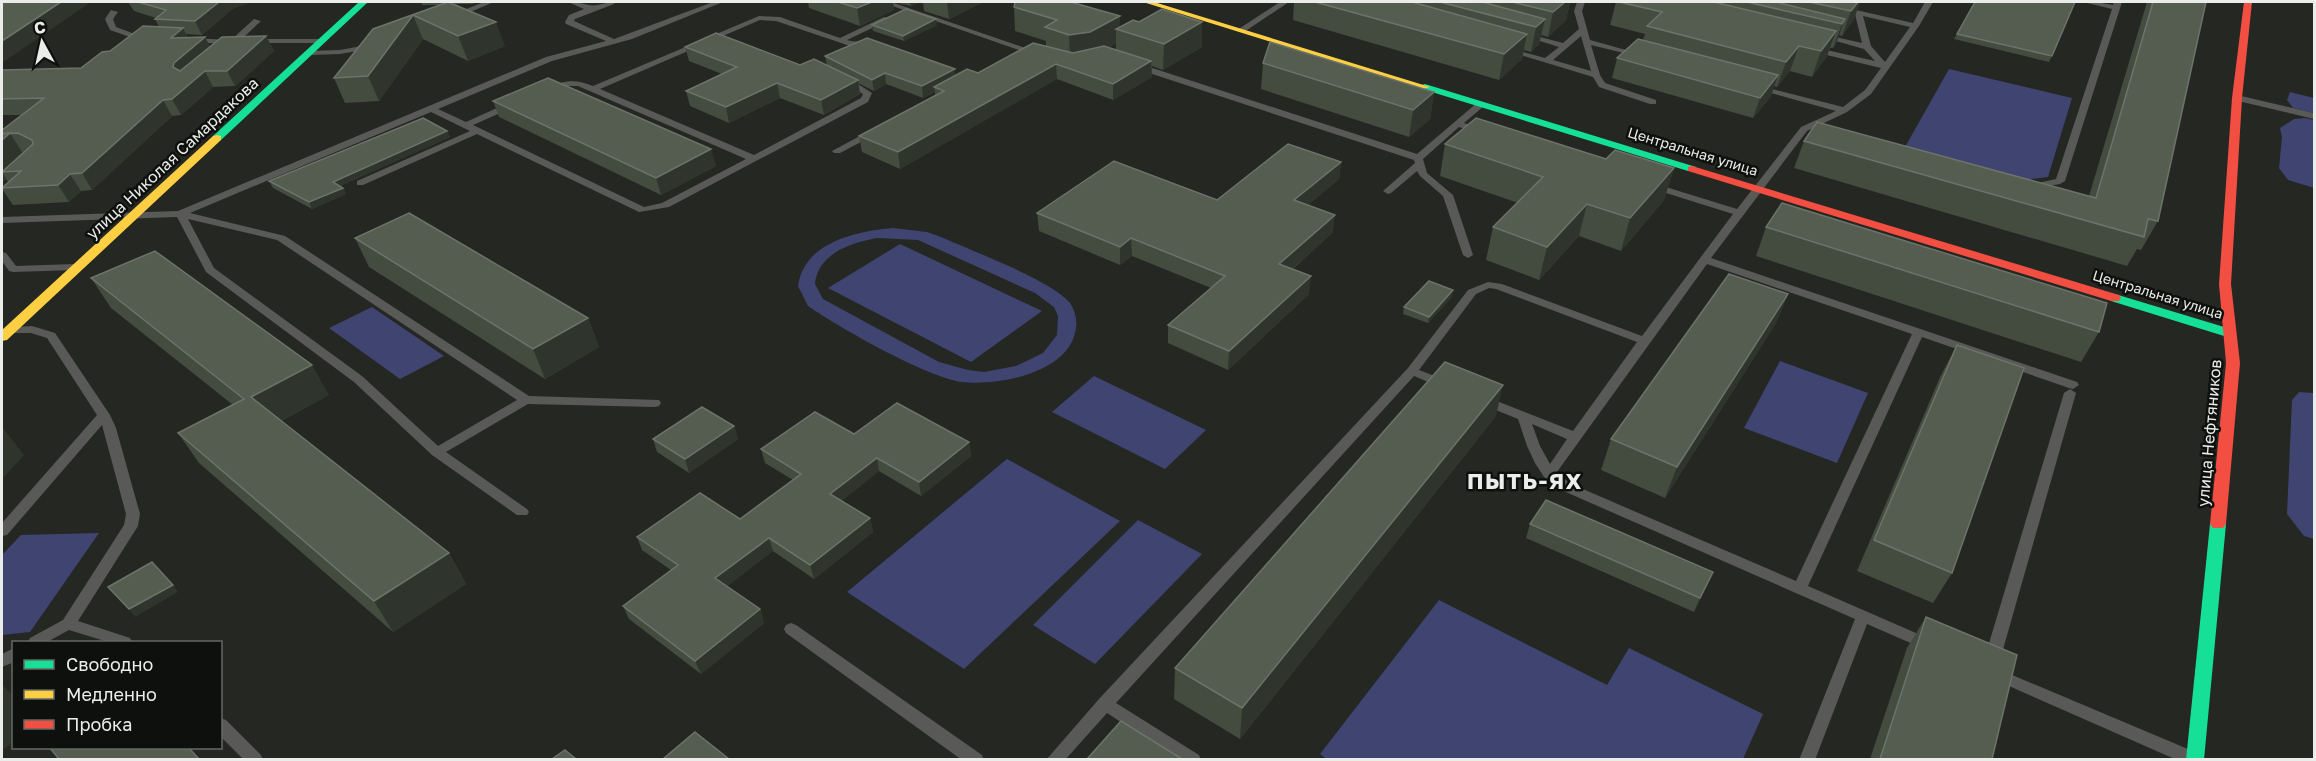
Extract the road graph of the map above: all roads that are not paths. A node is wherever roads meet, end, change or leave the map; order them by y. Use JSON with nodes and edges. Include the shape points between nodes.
{"nodes":[{"id":1,"x":364,"y":2,"type":"edge"},
{"id":2,"x":491,"y":2,"type":"edge"},
{"id":3,"x":572,"y":2,"type":"edge"},
{"id":4,"x":611,"y":2,"type":"edge"},
{"id":5,"x":719,"y":2,"type":"edge"},
{"id":6,"x":885,"y":2,"type":"edge"},
{"id":7,"x":1147,"y":2,"type":"edge"},
{"id":8,"x":1285,"y":2,"type":"edge"},
{"id":9,"x":1581,"y":2,"type":"edge"},
{"id":10,"x":1813,"y":2,"type":"edge"},
{"id":11,"x":1929,"y":2,"type":"edge"},
{"id":12,"x":2087,"y":2,"type":"edge"},
{"id":13,"x":2248,"y":2,"type":"edge"},
{"id":14,"x":2117,"y":5,"type":"edge"},
{"id":15,"x":922,"y":6,"type":"dead end"},
{"id":16,"x":591,"y":9,"type":"junction"},
{"id":17,"x":910,"y":10,"type":"junction"},
{"id":18,"x":114,"y":12,"type":"dead end"},
{"id":19,"x":1858,"y":12,"type":"junction"},
{"id":20,"x":446,"y":19,"type":"edge"},
{"id":21,"x":257,"y":21,"type":"dead end"},
{"id":22,"x":1915,"y":26,"type":"junction"},
{"id":23,"x":1241,"y":30,"type":"junction"},
{"id":24,"x":1583,"y":30,"type":"junction"},
{"id":25,"x":1510,"y":31,"type":"edge"},
{"id":26,"x":1810,"y":33,"type":"edge"},
{"id":27,"x":153,"y":37,"type":"edge"},
{"id":28,"x":186,"y":39,"type":"edge"},
{"id":29,"x":322,"y":41,"type":"junction"},
{"id":30,"x":613,"y":41,"type":"junction"},
{"id":31,"x":839,"y":41,"type":"junction"},
{"id":32,"x":1586,"y":41,"type":"junction"},
{"id":33,"x":234,"y":42,"type":"junction"},
{"id":34,"x":378,"y":44,"type":"edge"},
{"id":35,"x":853,"y":45,"type":"junction"},
{"id":36,"x":873,"y":45,"type":"edge"},
{"id":37,"x":1565,"y":46,"type":"junction"},
{"id":38,"x":1806,"y":47,"type":"edge"},
{"id":39,"x":1867,"y":47,"type":"junction"},
{"id":40,"x":1024,"y":49,"type":"junction"},
{"id":41,"x":1502,"y":49,"type":"edge"},
{"id":42,"x":309,"y":52,"type":"junction"},
{"id":43,"x":836,"y":54,"type":"edge"},
{"id":44,"x":218,"y":55,"type":"edge"},
{"id":45,"x":1014,"y":55,"type":"edge"},
{"id":46,"x":1047,"y":57,"type":"edge"},
{"id":47,"x":1647,"y":57,"type":"edge"},
{"id":48,"x":1547,"y":61,"type":"junction"},
{"id":49,"x":1124,"y":62,"type":"edge"},
{"id":50,"x":1885,"y":66,"type":"junction"},
{"id":51,"x":1596,"y":75,"type":"junction"},
{"id":52,"x":837,"y":77,"type":"edge"},
{"id":53,"x":1749,"y":84,"type":"edge"},
{"id":54,"x":593,"y":88,"type":"junction"},
{"id":55,"x":538,"y":94,"type":"edge"},
{"id":56,"x":2237,"y":98,"type":"junction"},
{"id":57,"x":1653,"y":102,"type":"dead end"},
{"id":58,"x":518,"y":103,"type":"edge"},
{"id":59,"x":1481,"y":104,"type":"junction"},
{"id":60,"x":430,"y":108,"type":"junction"},
{"id":61,"x":1844,"y":110,"type":"junction"},
{"id":62,"x":2314,"y":116,"type":"edge"},
{"id":63,"x":1458,"y":124,"type":"junction"},
{"id":64,"x":466,"y":125,"type":"junction"},
{"id":65,"x":879,"y":129,"type":"edge"},
{"id":66,"x":477,"y":131,"type":"junction"},
{"id":67,"x":1800,"y":133,"type":"junction"},
{"id":68,"x":1491,"y":134,"type":"edge"},
{"id":69,"x":1811,"y":136,"type":"edge"},
{"id":70,"x":837,"y":152,"type":"dead end"},
{"id":71,"x":753,"y":158,"type":"junction"},
{"id":72,"x":1419,"y":161,"type":"junction"},
{"id":73,"x":1638,"y":181,"type":"edge"},
{"id":74,"x":360,"y":183,"type":"dead end"},
{"id":75,"x":1757,"y":188,"type":"junction"},
{"id":76,"x":2019,"y":188,"type":"edge"},
{"id":77,"x":1388,"y":191,"type":"dead end"},
{"id":78,"x":1739,"y":213,"type":"junction"},
{"id":79,"x":136,"y":214,"type":"junction"},
{"id":80,"x":180,"y":214,"type":"junction"},
{"id":81,"x":2,"y":220,"type":"edge"},
{"id":82,"x":2,"y":255,"type":"edge"},
{"id":83,"x":1468,"y":255,"type":"dead end"},
{"id":84,"x":1706,"y":260,"type":"junction"},
{"id":85,"x":79,"y":267,"type":"junction"},
{"id":86,"x":1919,"y":331,"type":"junction"},
{"id":87,"x":2229,"y":333,"type":"junction"},
{"id":88,"x":6,"y":334,"type":"edge"},
{"id":89,"x":1644,"y":341,"type":"junction"},
{"id":90,"x":1412,"y":371,"type":"junction"},
{"id":91,"x":526,"y":400,"type":"junction"},
{"id":92,"x":655,"y":403,"type":"dead end"},
{"id":93,"x":104,"y":415,"type":"junction"},
{"id":94,"x":1522,"y":416,"type":"junction"},
{"id":95,"x":1575,"y":437,"type":"junction"},
{"id":96,"x":438,"y":452,"type":"junction"},
{"id":97,"x":1549,"y":474,"type":"junction"},
{"id":98,"x":522,"y":512,"type":"dead end"},
{"id":99,"x":2,"y":531,"type":"edge"},
{"id":100,"x":1799,"y":589,"type":"junction"},
{"id":101,"x":1863,"y":617,"type":"junction"},
{"id":102,"x":68,"y":624,"type":"junction"},
{"id":103,"x":791,"y":629,"type":"dead end"},
{"id":104,"x":37,"y":641,"type":"edge"},
{"id":105,"x":123,"y":641,"type":"edge"},
{"id":106,"x":1936,"y":648,"type":"edge"},
{"id":107,"x":1105,"y":704,"type":"junction"},
{"id":108,"x":222,"y":727,"type":"edge"},
{"id":109,"x":255,"y":759,"type":"edge"},
{"id":110,"x":976,"y":759,"type":"edge"},
{"id":111,"x":1054,"y":759,"type":"edge"},
{"id":112,"x":1193,"y":759,"type":"edge"},
{"id":113,"x":1807,"y":759,"type":"edge"},
{"id":114,"x":2195,"y":759,"type":"edge"}],
"edges":[{"from":1,"to":29,"type":"street","name":"улица Николая Самардакова"},
{"from":2,"to":20,"type":"lane"},
{"from":3,"to":16,"type":"lane"},
{"from":4,"to":16,"type":"lane"},
{"from":5,"to":30,"type":"lane"},
{"from":6,"to":17,"type":"lane"},
{"from":7,"to":23,"type":"street","name":"Центральная улица"},
{"from":8,"to":23,"type":"lane"},
{"from":9,"to":24,"type":"lane","via":[[1578,11]]},
{"from":10,"to":19,"type":"lane"},
{"from":11,"to":22,"type":"lane"},
{"from":12,"to":14,"type":"lane"},
{"from":13,"to":56,"type":"street","name":"улица Нефтяников"},
{"from":14,"to":76,"type":"lane","via":[[2060,181]]},
{"from":15,"to":17,"type":"lane"},
{"from":16,"to":30,"type":"lane","via":[[569,22]]},
{"from":17,"to":31,"type":"lane"},
{"from":17,"to":40,"type":"lane"},
{"from":18,"to":27,"type":"lane","via":[[109,19],[113,28],[130,35]]},
{"from":19,"to":22,"type":"lane"},
{"from":19,"to":39,"type":"lane"},
{"from":21,"to":33,"type":"lane"},
{"from":22,"to":50,"type":"lane"},
{"from":23,"to":59,"type":"street","name":"Центральная улица"},
{"from":24,"to":32,"type":"lane"},
{"from":24,"to":37,"type":"lane"},
{"from":25,"to":37,"type":"lane"},
{"from":26,"to":39,"type":"lane"},
{"from":28,"to":33,"type":"lane"},
{"from":29,"to":33,"type":"lane"},
{"from":29,"to":42,"type":"street","name":"улица Николая Самардакова"},
{"from":30,"to":60,"type":"lane","via":[[549,59]]},
{"from":31,"to":35,"type":"lane"},
{"from":31,"to":54,"type":"lane","via":[[777,19],[752,19]]},
{"from":32,"to":47,"type":"lane"},
{"from":32,"to":51,"type":"lane"},
{"from":33,"to":44,"type":"lane"},
{"from":34,"to":42,"type":"lane","via":[[340,52]]},
{"from":35,"to":36,"type":"lane"},
{"from":35,"to":43,"type":"lane"},
{"from":37,"to":48,"type":"lane"},
{"from":38,"to":50,"type":"lane"},
{"from":39,"to":50,"type":"lane"},
{"from":40,"to":45,"type":"lane"},
{"from":40,"to":46,"type":"lane"},
{"from":41,"to":48,"type":"lane"},
{"from":42,"to":79,"type":"street","name":"улица Николая Самардакова"},
{"from":48,"to":51,"type":"lane"},
{"from":49,"to":72,"type":"lane"},
{"from":50,"to":61,"type":"lane","via":[[1868,92]]},
{"from":51,"to":57,"type":"lane","via":[[1606,88]]},
{"from":52,"to":71,"type":"lane","via":[[864,90],[868,97]]},
{"from":53,"to":61,"type":"lane"},
{"from":54,"to":55,"type":"lane","via":[[566,83]]},
{"from":54,"to":71,"type":"lane"},
{"from":56,"to":62,"type":"lane"},
{"from":56,"to":87,"type":"street","name":"улица Нефтяников","via":[[2225,284]]},
{"from":58,"to":64,"type":"lane"},
{"from":59,"to":63,"type":"lane"},
{"from":59,"to":75,"type":"street","name":"Центральная улица"},
{"from":60,"to":64,"type":"lane"},
{"from":60,"to":80,"type":"lane"},
{"from":61,"to":67,"type":"lane"},
{"from":63,"to":68,"type":"lane"},
{"from":63,"to":72,"type":"lane"},
{"from":64,"to":66,"type":"lane"},
{"from":65,"to":70,"type":"lane"},
{"from":66,"to":71,"type":"lane","via":[[637,210],[665,205]]},
{"from":66,"to":74,"type":"lane"},
{"from":67,"to":69,"type":"lane"},
{"from":67,"to":75,"type":"lane"},
{"from":72,"to":77,"type":"lane"},
{"from":72,"to":83,"type":"lane","via":[[1426,177],[1448,195]]},
{"from":73,"to":78,"type":"lane"},
{"from":75,"to":78,"type":"lane"},
{"from":75,"to":87,"type":"street","name":"Центральная улица"},
{"from":78,"to":84,"type":"lane"},
{"from":79,"to":80,"type":"lane"},
{"from":79,"to":81,"type":"lane"},
{"from":79,"to":85,"type":"street","name":"улица Николая Самардакова"},
{"from":80,"to":91,"type":"lane","via":[[280,238]]},
{"from":80,"to":96,"type":"lane","via":[[210,270],[358,379]]},
{"from":82,"to":85,"type":"lane","via":[[13,269]]},
{"from":84,"to":86,"type":"lane"},
{"from":84,"to":89,"type":"lane"},
{"from":85,"to":88,"type":"street","name":"улица Николая Самардакова"},
{"from":86,"to":100,"type":"lane"},
{"from":86,"to":114,"type":"lane","via":[[2072,389],[1984,669]]},
{"from":87,"to":114,"type":"street","name":"улица Нефтяников","via":[[2233,363]]},
{"from":88,"to":93,"type":"lane","via":[[32,329],[51,336]]},
{"from":89,"to":90,"type":"lane","via":[[1488,285],[1472,292]]},
{"from":89,"to":95,"type":"lane"},
{"from":90,"to":94,"type":"lane"},
{"from":90,"to":107,"type":"lane"},
{"from":91,"to":92,"type":"lane"},
{"from":91,"to":96,"type":"lane"},
{"from":93,"to":99,"type":"lane"},
{"from":93,"to":102,"type":"lane","via":[[133,514],[131,526]]},
{"from":94,"to":95,"type":"lane"},
{"from":94,"to":97,"type":"lane","via":[[1538,461]]},
{"from":95,"to":97,"type":"lane"},
{"from":96,"to":98,"type":"lane"},
{"from":97,"to":100,"type":"lane","via":[[1564,486]]},
{"from":100,"to":101,"type":"lane"},
{"from":101,"to":106,"type":"lane"},
{"from":101,"to":113,"type":"lane"},
{"from":102,"to":104,"type":"lane"},
{"from":102,"to":105,"type":"lane"},
{"from":103,"to":110,"type":"lane"},
{"from":107,"to":111,"type":"lane"},
{"from":107,"to":112,"type":"lane"},
{"from":108,"to":109,"type":"lane"}]}
